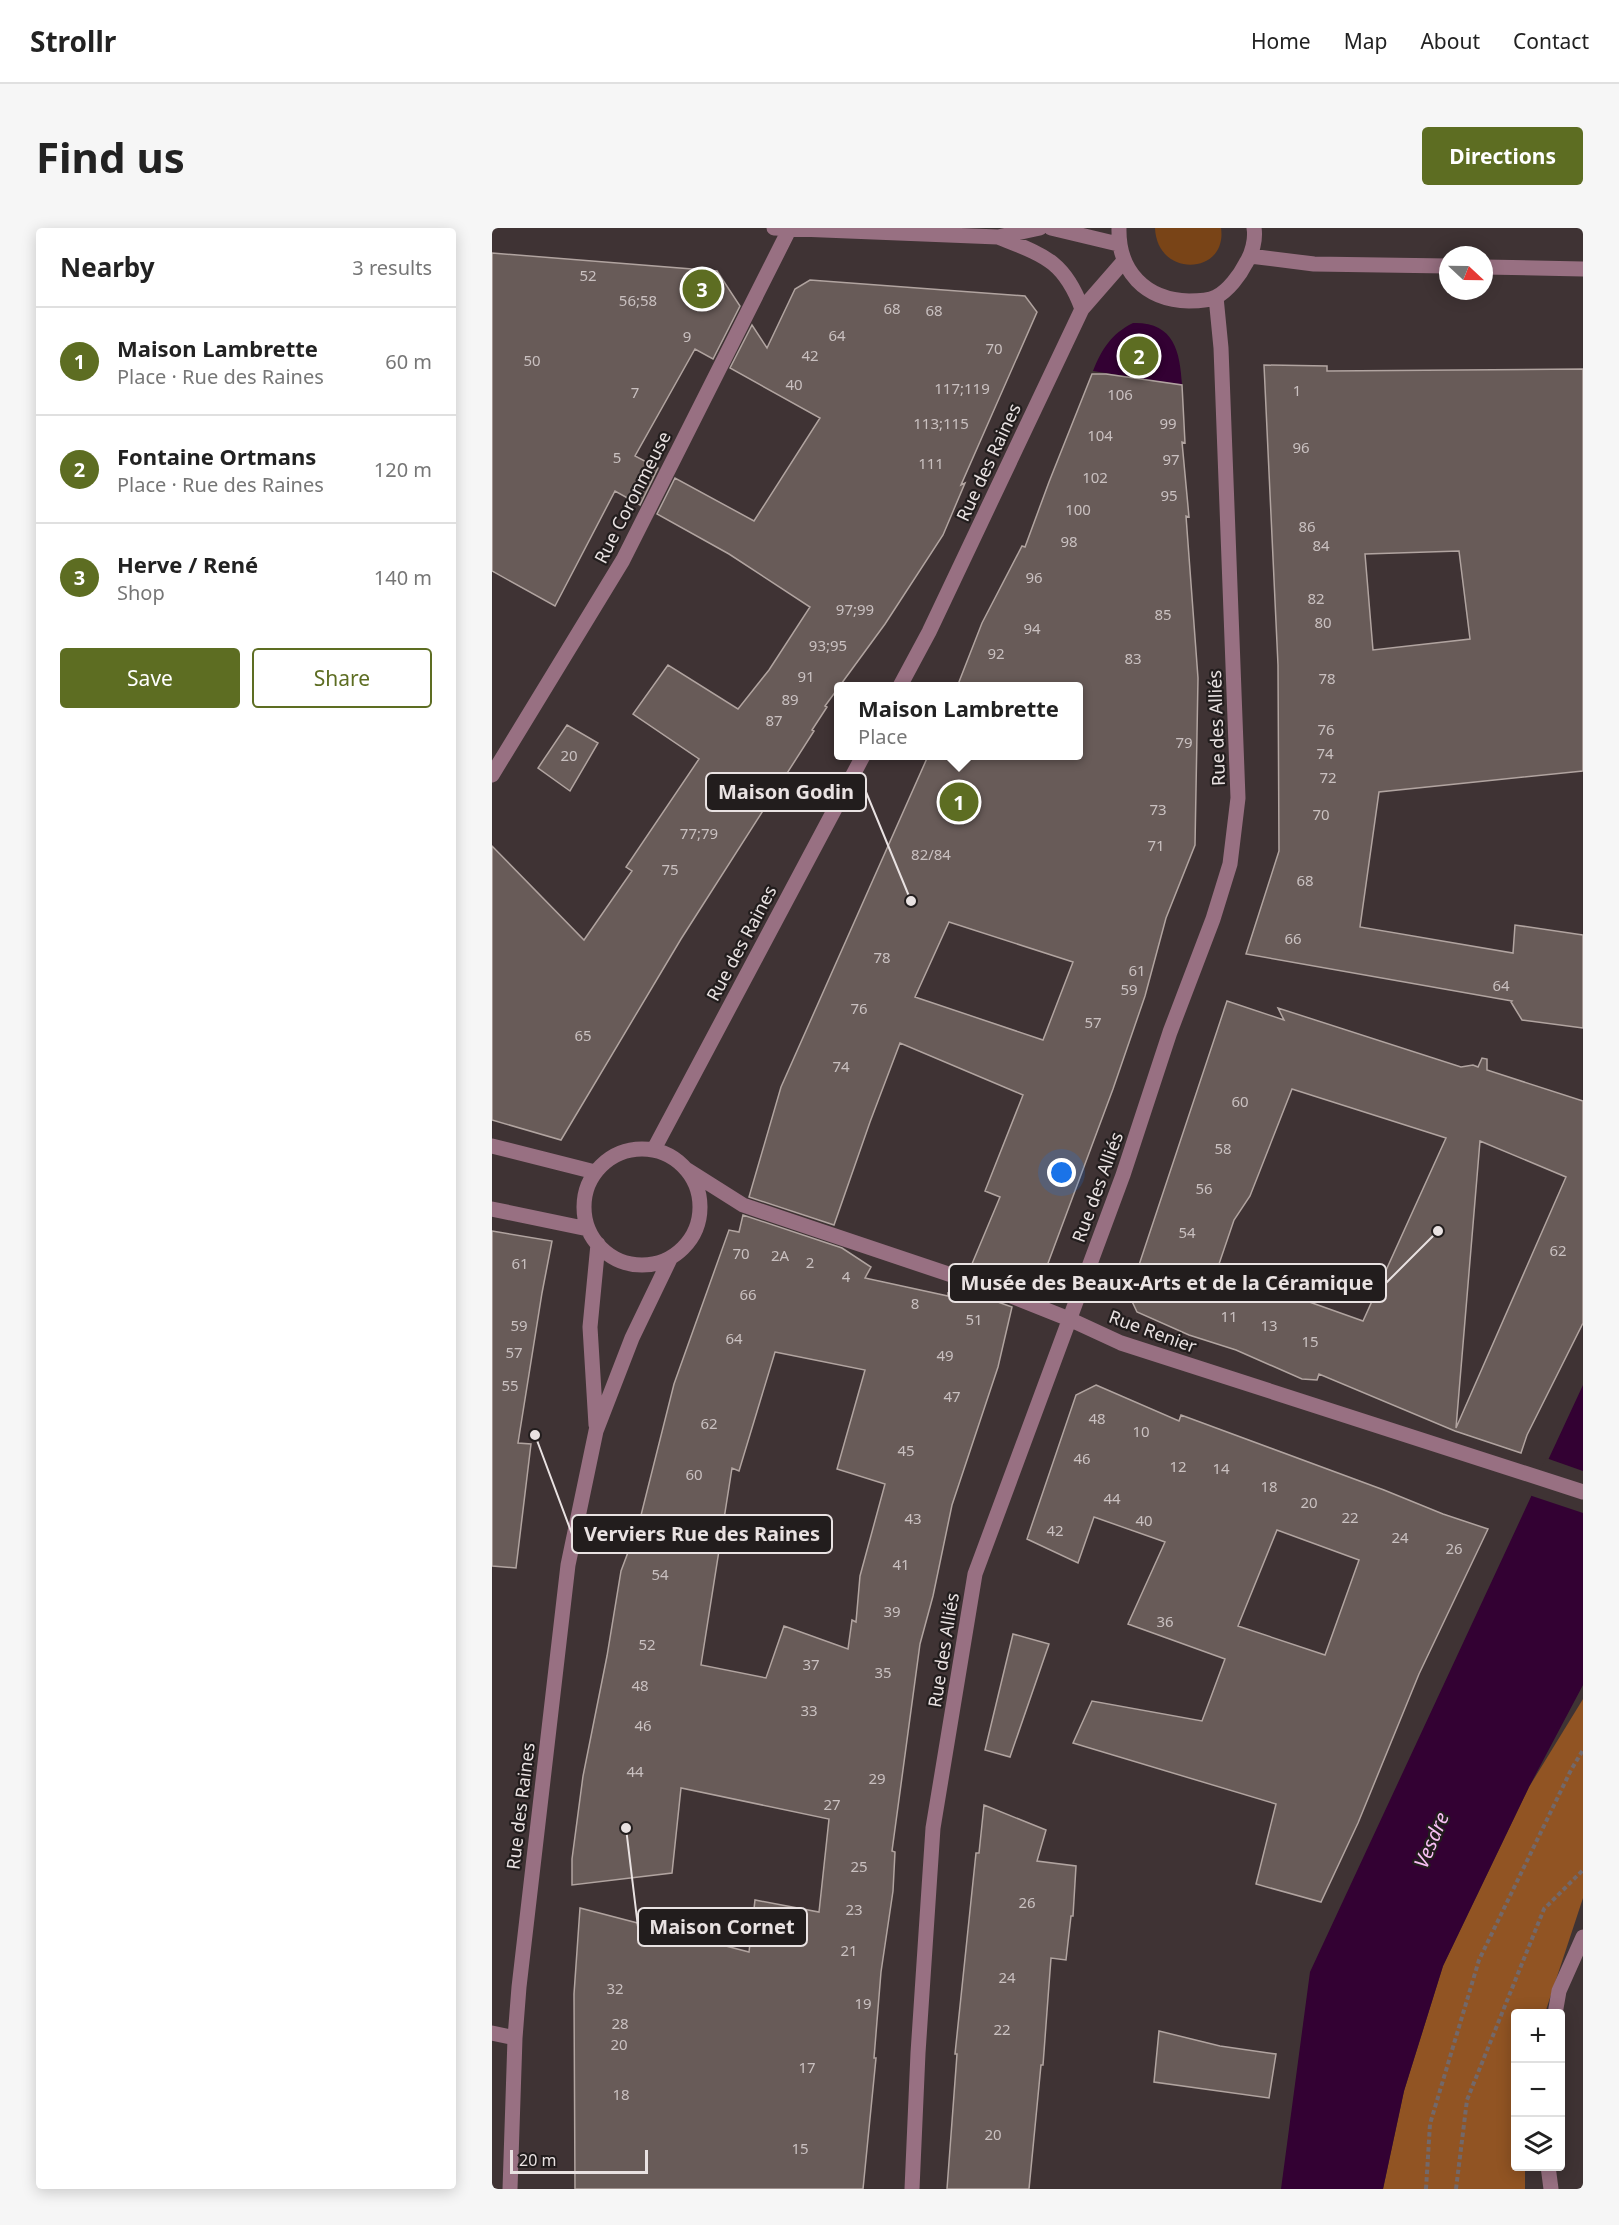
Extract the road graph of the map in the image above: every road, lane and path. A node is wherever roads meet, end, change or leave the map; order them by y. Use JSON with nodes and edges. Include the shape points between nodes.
{"nodes":[{"id":1,"x":774,"y":228,"type":"edge"},
{"id":2,"x":1040,"y":228,"type":"edge"},
{"id":3,"x":1051,"y":228,"type":"edge"},
{"id":4,"x":1254,"y":228,"type":"edge"},
{"id":5,"x":790,"y":229,"type":"edge"},
{"id":6,"x":1119,"y":236,"type":"edge"},
{"id":7,"x":998,"y":237,"type":"junction"},
{"id":8,"x":1250,"y":256,"type":"junction"},
{"id":9,"x":1124,"y":262,"type":"junction"},
{"id":10,"x":1439,"y":266,"type":"edge"},
{"id":11,"x":1493,"y":267,"type":"edge"},
{"id":12,"x":1583,"y":269,"type":"edge"},
{"id":13,"x":1216,"y":297,"type":"junction"},
{"id":14,"x":1082,"y":309,"type":"junction"},
{"id":15,"x":903,"y":682,"type":"edge"},
{"id":16,"x":861,"y":760,"type":"edge"},
{"id":17,"x":492,"y":775,"type":"edge"},
{"id":18,"x":492,"y":1146,"type":"edge"},
{"id":19,"x":654,"y":1149,"type":"junction"},
{"id":20,"x":686,"y":1169,"type":"junction"},
{"id":21,"x":596,"y":1172,"type":"junction"},
{"id":22,"x":492,"y":1209,"type":"edge"},
{"id":23,"x":588,"y":1229,"type":"junction"},
{"id":24,"x":598,"y":1244,"type":"junction"},
{"id":25,"x":670,"y":1258,"type":"junction"},
{"id":26,"x":1069,"y":1319,"type":"junction"},
{"id":27,"x":596,"y":1431,"type":"junction"},
{"id":28,"x":1583,"y":1492,"type":"edge"},
{"id":29,"x":1583,"y":1750,"type":"edge"},
{"id":30,"x":1583,"y":1870,"type":"edge"},
{"id":31,"x":1583,"y":1937,"type":"edge"},
{"id":32,"x":1556,"y":2009,"type":"edge"},
{"id":33,"x":492,"y":2033,"type":"edge"},
{"id":34,"x":515,"y":2038,"type":"junction"},
{"id":35,"x":1549,"y":2171,"type":"edge"},
{"id":36,"x":510,"y":2189,"type":"edge"},
{"id":37,"x":912,"y":2189,"type":"edge"},
{"id":38,"x":1426,"y":2189,"type":"edge"},
{"id":39,"x":1456,"y":2189,"type":"edge"},
{"id":40,"x":1551,"y":2189,"type":"edge"}],
"edges":[{"from":1,"to":5,"type":"street"},
{"from":2,"to":7,"type":"street"},
{"from":3,"to":6,"type":"street"},
{"from":4,"to":8,"type":"street"},
{"from":5,"to":7,"type":"street"},
{"from":5,"to":17,"type":"street","name":"Rue Coronmeuse","via":[[623,560]]},
{"from":6,"to":9,"type":"street"},
{"from":7,"to":14,"type":"street","via":[[1044,256],[1066,276]]},
{"from":8,"to":10,"type":"street","via":[[1314,264]]},
{"from":8,"to":13,"type":"street","via":[[1239,276]]},
{"from":9,"to":13,"type":"street","via":[[1134,278],[1152,293],[1175,301]]},
{"from":9,"to":14,"type":"street","name":"Rue des Raines"},
{"from":11,"to":12,"type":"street"},
{"from":13,"to":26,"type":"street","name":"Rue des Alliés","via":[[1238,798],[1230,864]]},
{"from":14,"to":15,"type":"street","name":"Rue des Raines"},
{"from":16,"to":19,"type":"street","name":"Rue des Raines"},
{"from":18,"to":21,"type":"street"},
{"from":19,"to":20,"type":"street"},
{"from":19,"to":21,"type":"street","via":[[616,1154]]},
{"from":20,"to":25,"type":"street","via":[[696,1186],[697,1224],[688,1241]]},
{"from":20,"to":26,"type":"street","name":"Rue Renier","via":[[742,1205]]},
{"from":21,"to":23,"type":"street","via":[[584,1199]]},
{"from":22,"to":23,"type":"street"},
{"from":23,"to":24,"type":"street"},
{"from":24,"to":25,"type":"street","via":[[619,1260],[638,1265]]},
{"from":24,"to":27,"type":"street","name":"Rue des Raines","via":[[590,1327]]},
{"from":25,"to":27,"type":"street","name":"Rue des Raines","via":[[632,1338]]},
{"from":26,"to":28,"type":"street","name":"Rue Renier","via":[[1121,1343]]},
{"from":26,"to":37,"type":"street","name":"Rue des Alliés","via":[[975,1574],[933,1828]]},
{"from":27,"to":34,"type":"street","name":"Rue des Raines","via":[[568,1565]]},
{"from":29,"to":38,"type":"path","via":[[1479,1960],[1430,2124]]},
{"from":30,"to":39,"type":"path","via":[[1544,1909],[1467,2100]]},
{"from":31,"to":32,"type":"street"},
{"from":33,"to":34,"type":"street"},
{"from":34,"to":36,"type":"street","name":"Rue des Raines"},
{"from":35,"to":40,"type":"street"}]}
